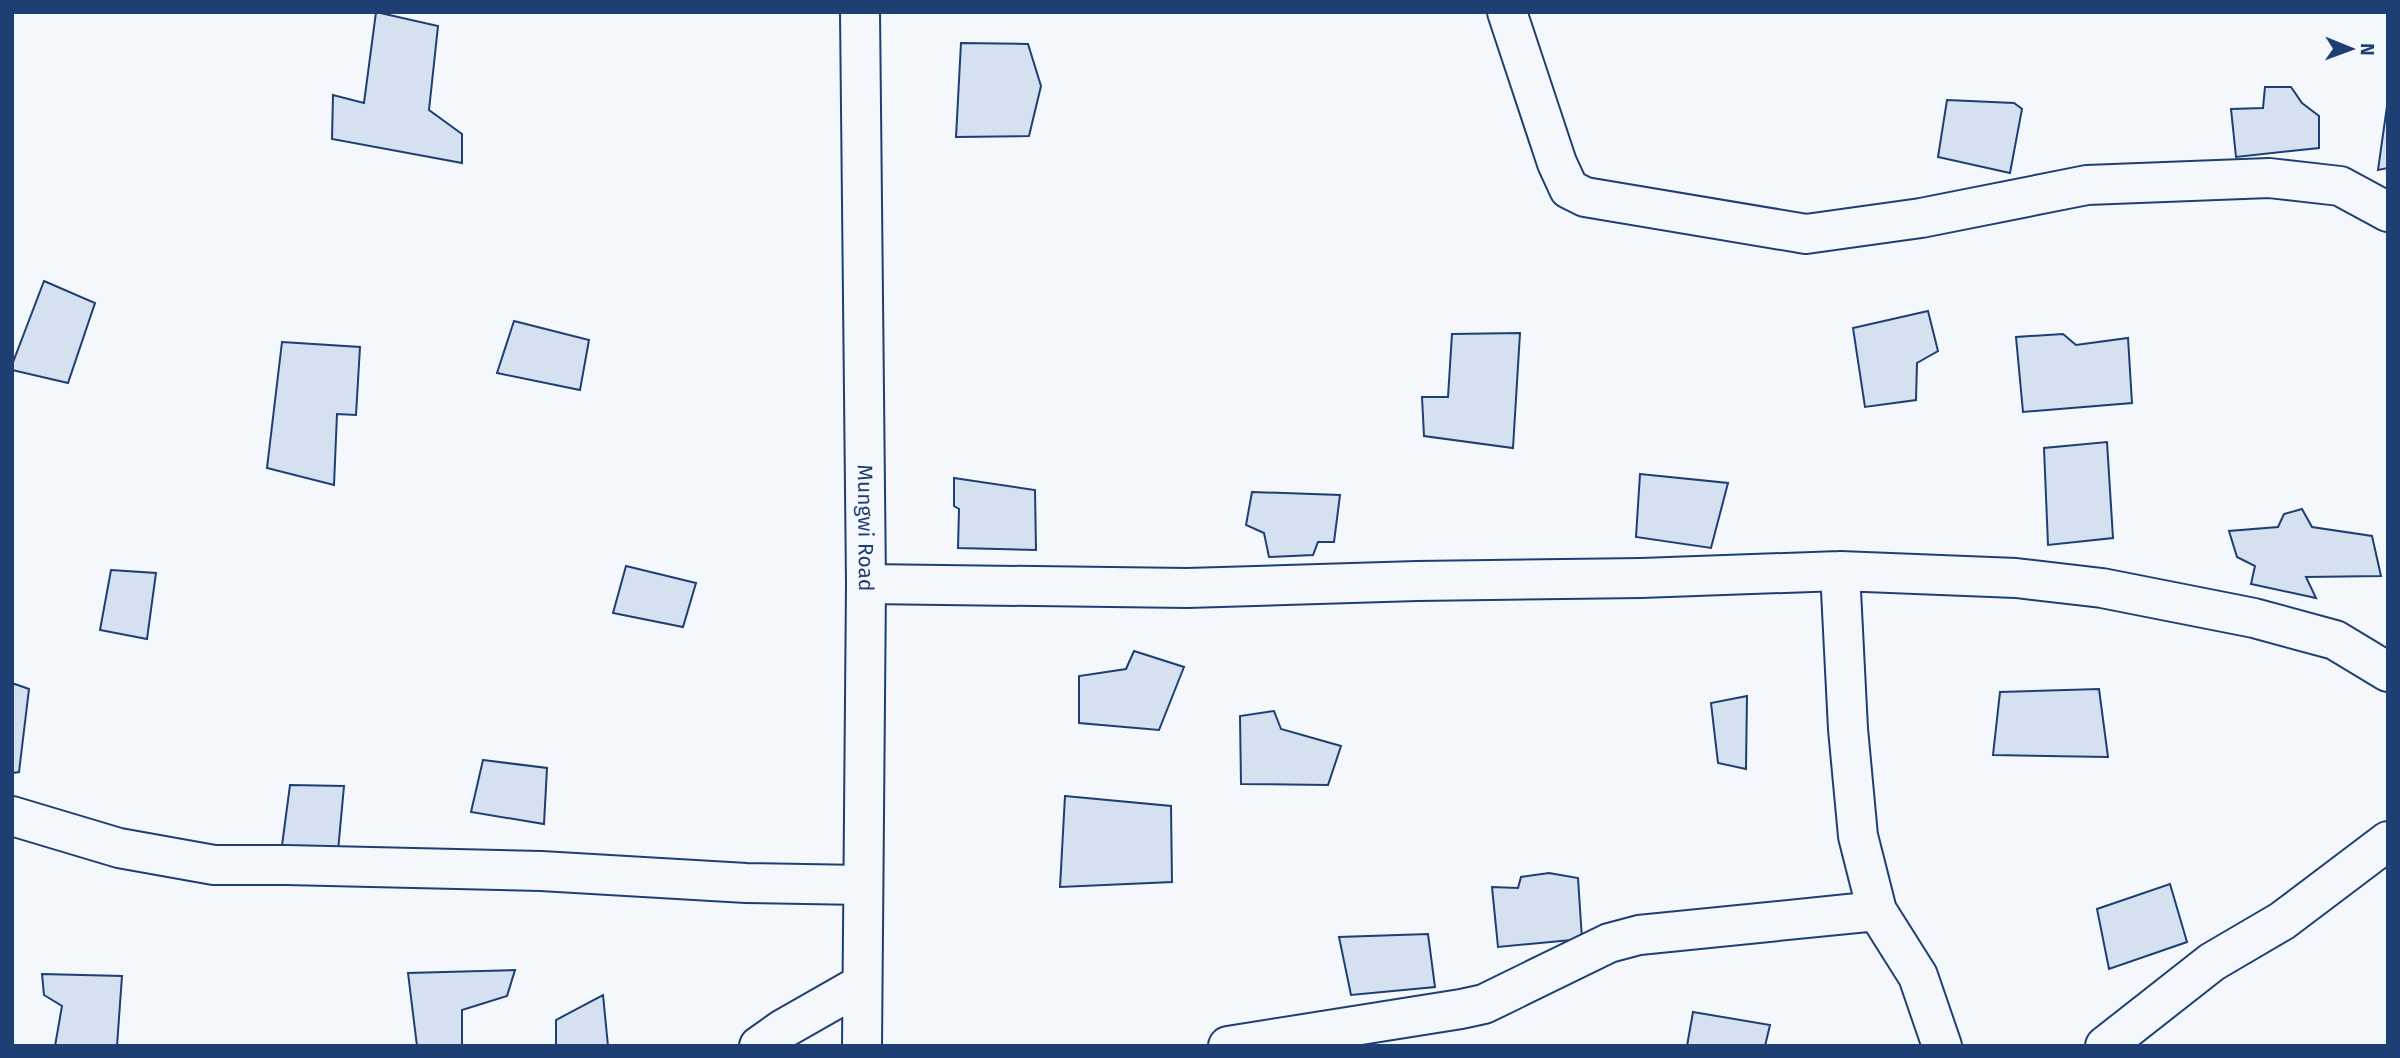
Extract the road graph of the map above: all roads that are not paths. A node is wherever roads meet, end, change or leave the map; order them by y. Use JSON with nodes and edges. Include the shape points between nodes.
{"nodes":[{"id":1,"x":860,"y":12,"type":"edge"},
{"id":2,"x":1507,"y":12,"type":"edge"},
{"id":3,"x":2388,"y":212,"type":"edge"},
{"id":4,"x":1840,"y":571,"type":"junction"},
{"id":5,"x":866,"y":584,"type":"junction"},
{"id":6,"x":2388,"y":672,"type":"edge"},
{"id":7,"x":12,"y":816,"type":"edge"},
{"id":8,"x":2388,"y":841,"type":"edge"},
{"id":9,"x":862,"y":885,"type":"junction"},
{"id":10,"x":1877,"y":911,"type":"junction"},
{"id":11,"x":862,"y":984,"type":"junction"},
{"id":12,"x":759,"y":1046,"type":"edge"},
{"id":13,"x":862,"y":1046,"type":"edge"},
{"id":14,"x":1228,"y":1046,"type":"edge"},
{"id":15,"x":1942,"y":1046,"type":"edge"},
{"id":16,"x":2105,"y":1046,"type":"edge"}],
"edges":[{"from":1,"to":5,"type":"street","name":"Mungwi Road"},
{"from":2,"to":3,"type":"street","via":[[1557,163],[1569,189],[1586,197],[1806,234],[1921,218],[2087,185],[2269,178],[2340,186]]},
{"from":4,"to":5,"type":"street","via":[[1187,588]]},
{"from":4,"to":6,"type":"street","via":[[2016,578],[2102,587],[2335,640]]},
{"from":4,"to":10,"type":"street","via":[[1847,729],[1858,836]]},
{"from":5,"to":9,"type":"street","name":"Mungwi Road"},
{"from":7,"to":9,"type":"street","via":[[119,848],[214,865],[541,871]]},
{"from":8,"to":16,"type":"street","via":[[2282,921],[2213,962]]},
{"from":9,"to":11,"type":"street","name":"Mungwi Road"},
{"from":10,"to":14,"type":"street","via":[[1639,935],[1609,943],[1484,1004]]},
{"from":10,"to":15,"type":"street","via":[[1918,976]]},
{"from":11,"to":12,"type":"street"},
{"from":11,"to":13,"type":"street","name":"Mungwi Road"}]}
